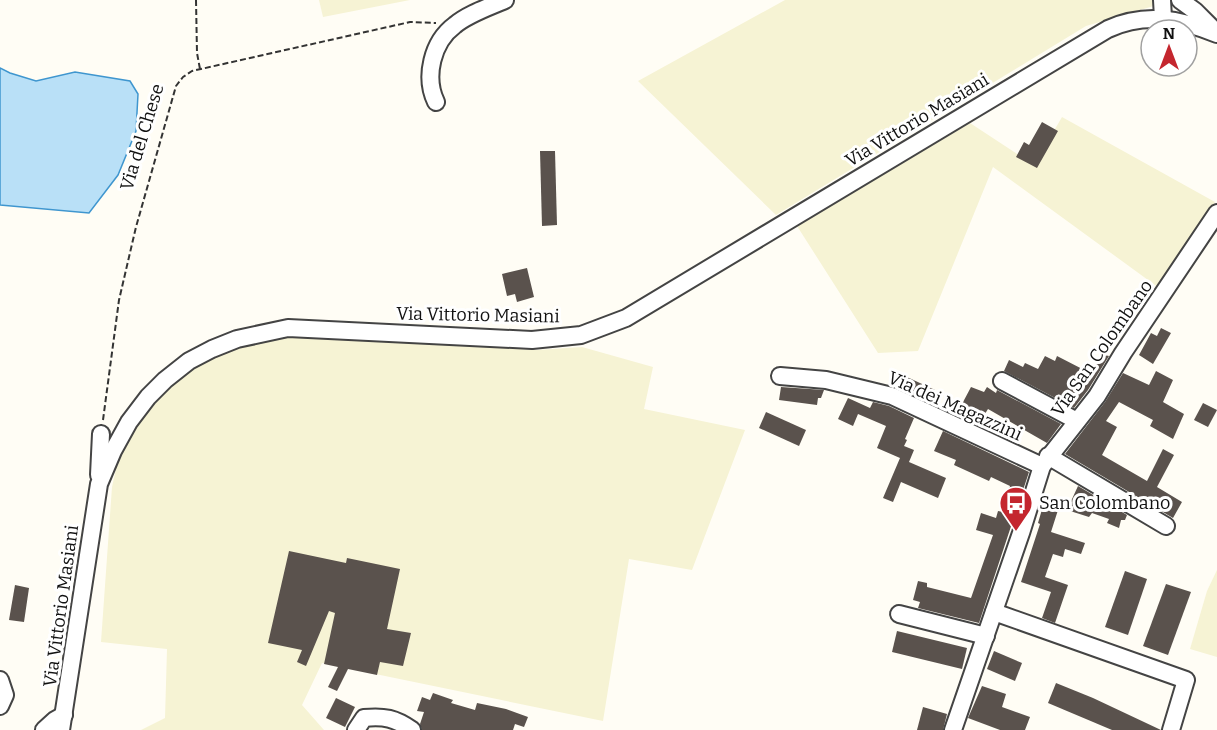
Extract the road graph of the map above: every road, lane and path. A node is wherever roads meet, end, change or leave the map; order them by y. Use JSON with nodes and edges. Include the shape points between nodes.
{"nodes":[{"id":1,"x":196,"y":0,"type":"edge"},
{"id":2,"x":505,"y":0,"type":"edge"},
{"id":3,"x":1162,"y":0,"type":"edge"},
{"id":4,"x":1184,"y":2,"type":"edge"},
{"id":5,"x":1170,"y":18,"type":"edge"},
{"id":6,"x":1179,"y":18,"type":"edge"},
{"id":7,"x":1139,"y":20,"type":"edge"},
{"id":8,"x":454,"y":25,"type":"junction"},
{"id":9,"x":1199,"y":28,"type":"edge"},
{"id":10,"x":1217,"y":33,"type":"edge"},
{"id":11,"x":200,"y":69,"type":"junction"},
{"id":12,"x":436,"y":102,"type":"dead end"},
{"id":13,"x":1217,"y":213,"type":"edge"},
{"id":14,"x":780,"y":376,"type":"dead end"},
{"id":15,"x":1002,"y":381,"type":"dead end"},
{"id":16,"x":1077,"y":421,"type":"junction"},
{"id":17,"x":101,"y":434,"type":"joint"},
{"id":18,"x":1045,"y":461,"type":"junction"},
{"id":19,"x":99,"y":484,"type":"junction"},
{"id":20,"x":1166,"y":526,"type":"dead end"},
{"id":21,"x":994,"y":612,"type":"junction"},
{"id":22,"x":899,"y":614,"type":"dead end"},
{"id":23,"x":986,"y":636,"type":"junction"},
{"id":24,"x":0,"y":680,"type":"edge"},
{"id":25,"x":0,"y":706,"type":"edge"},
{"id":26,"x":63,"y":723,"type":"edge"},
{"id":27,"x":44,"y":730,"type":"edge"},
{"id":28,"x":356,"y":730,"type":"edge"},
{"id":29,"x":412,"y":730,"type":"edge"},
{"id":30,"x":953,"y":730,"type":"edge"},
{"id":31,"x":1171,"y":730,"type":"edge"}],
"edges":[{"from":1,"to":11,"type":"path"},
{"from":2,"to":8,"type":"street"},
{"from":3,"to":5,"type":"street"},
{"from":4,"to":6,"type":"street","via":[[1183,17]]},
{"from":4,"to":10,"type":"street"},
{"from":7,"to":19,"type":"street","name":"Via Vittorio Masiani","via":[[1096,35],[626,318],[602,328],[581,335],[532,340],[288,328],[258,333],[212,349],[189,362],[148,397],[129,422]]},
{"from":8,"to":11,"type":"path","name":"Via del Chese","via":[[410,22]]},
{"from":8,"to":12,"type":"street","via":[[433,55],[430,84]]},
{"from":9,"to":10,"type":"street"},
{"from":11,"to":17,"type":"path","name":"Via del Chese","via":[[192,70],[176,86],[136,227],[119,300]]},
{"from":13,"to":16,"type":"street","name":"Via San Colombano"},
{"from":14,"to":18,"type":"street","name":"Via dei Magazzini","via":[[826,380],[892,396]]},
{"from":15,"to":16,"type":"street"},
{"from":16,"to":18,"type":"street","name":"Via San Colombano"},
{"from":17,"to":19,"type":"street"},
{"from":18,"to":20,"type":"street","name":"Via dei Magazzini"},
{"from":18,"to":21,"type":"street","name":"Via San Colombano"},
{"from":19,"to":26,"type":"street","name":"Via Vittorio Masiani"},
{"from":21,"to":23,"type":"street","name":"Via San Colombano"},
{"from":21,"to":31,"type":"street","via":[[1186,680]]},
{"from":22,"to":23,"type":"street"},
{"from":23,"to":30,"type":"street","name":"Via San Colombano"},
{"from":24,"to":25,"type":"street","via":[[5,695]]},
{"from":26,"to":27,"type":"street","via":[[55,720]]},
{"from":28,"to":29,"type":"street","via":[[364,718],[383,716]]}]}
